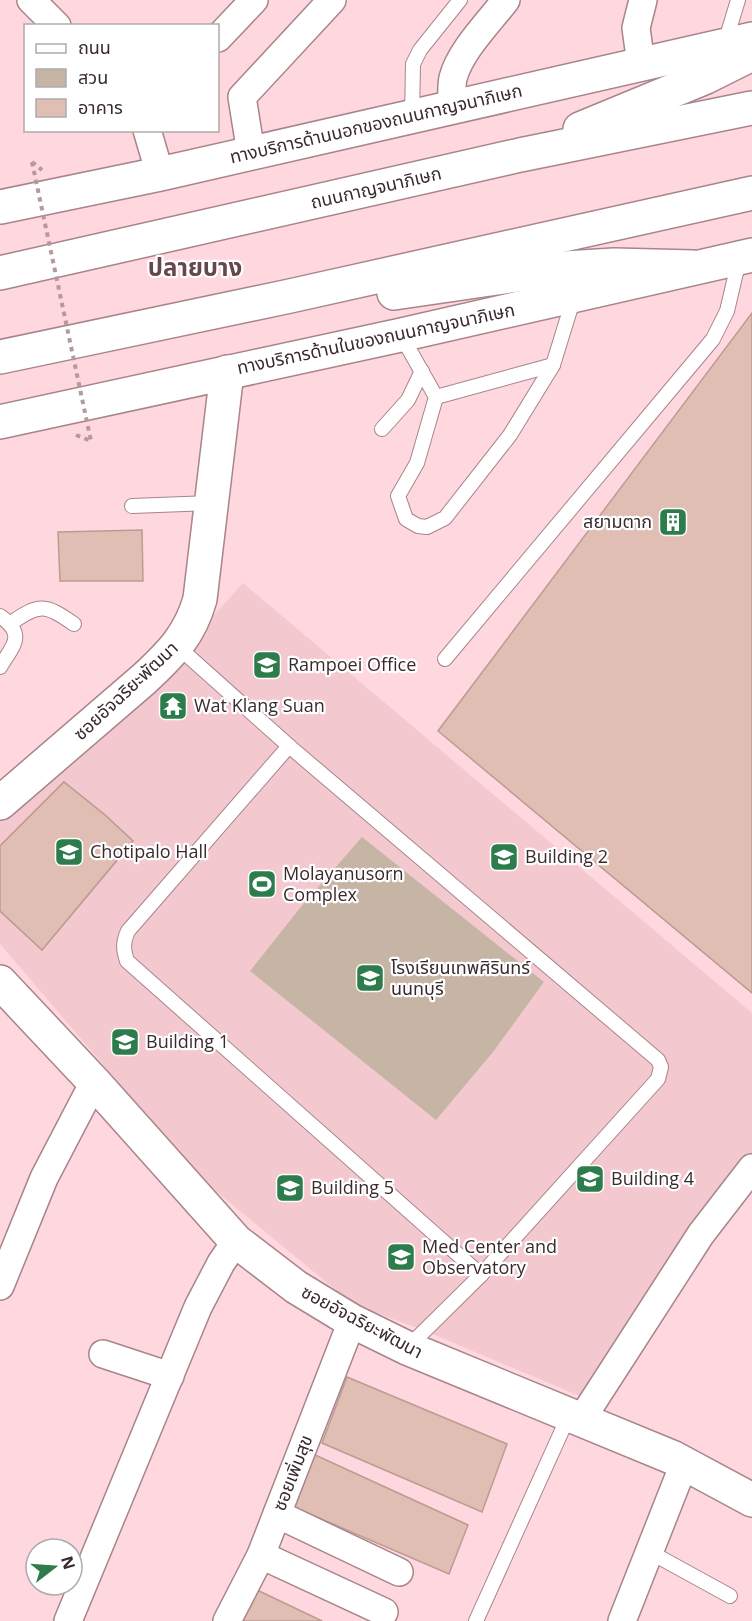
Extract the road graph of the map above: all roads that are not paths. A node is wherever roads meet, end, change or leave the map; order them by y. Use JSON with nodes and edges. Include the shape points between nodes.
{"nodes":[{"id":1,"x":32,"y":0,"type":"edge"},
{"id":2,"x":254,"y":0,"type":"edge"},
{"id":3,"x":332,"y":0,"type":"edge"},
{"id":4,"x":460,"y":0,"type":"edge"},
{"id":5,"x":506,"y":0,"type":"edge"},
{"id":6,"x":643,"y":0,"type":"edge"},
{"id":7,"x":738,"y":0,"type":"edge"},
{"id":8,"x":55,"y":24,"type":"edge"},
{"id":9,"x":219,"y":37,"type":"edge"},
{"id":10,"x":743,"y":46,"type":"edge"},
{"id":11,"x":641,"y":64,"type":"junction"},
{"id":12,"x":452,"y":107,"type":"junction"},
{"id":13,"x":752,"y":108,"type":"edge"},
{"id":14,"x":412,"y":117,"type":"junction"},
{"id":15,"x":148,"y":132,"type":"edge"},
{"id":16,"x":251,"y":153,"type":"junction"},
{"id":17,"x":520,"y":155,"type":"junction"},
{"id":18,"x":160,"y":174,"type":"junction"},
{"id":19,"x":752,"y":193,"type":"edge"},
{"id":20,"x":0,"y":207,"type":"edge"},
{"id":21,"x":746,"y":256,"type":"edge"},
{"id":22,"x":693,"y":267,"type":"junction"},
{"id":23,"x":0,"y":273,"type":"edge"},
{"id":24,"x":574,"y":295,"type":"junction"},
{"id":25,"x":290,"y":296,"type":"junction"},
{"id":26,"x":401,"y":335,"type":"junction"},
{"id":27,"x":0,"y":357,"type":"edge"},
{"id":28,"x":553,"y":365,"type":"junction"},
{"id":29,"x":422,"y":371,"type":"junction"},
{"id":30,"x":227,"y":372,"type":"junction"},
{"id":31,"x":436,"y":397,"type":"junction"},
{"id":32,"x":0,"y":422,"type":"edge"},
{"id":33,"x":382,"y":429,"type":"dead end"},
{"id":34,"x":212,"y":503,"type":"junction"},
{"id":35,"x":132,"y":507,"type":"dead end"},
{"id":36,"x":5,"y":620,"type":"edge"},
{"id":37,"x":74,"y":624,"type":"dead end"},
{"id":38,"x":177,"y":646,"type":"junction"},
{"id":39,"x":445,"y":659,"type":"dead end"},
{"id":40,"x":0,"y":667,"type":"edge"},
{"id":41,"x":289,"y":746,"type":"junction"},
{"id":42,"x":0,"y":803,"type":"edge"},
{"id":43,"x":0,"y":982,"type":"edge"},
{"id":44,"x":94,"y":1082,"type":"junction"},
{"id":45,"x":752,"y":1168,"type":"edge"},
{"id":46,"x":236,"y":1241,"type":"junction"},
{"id":47,"x":481,"y":1275,"type":"junction"},
{"id":48,"x":0,"y":1286,"type":"edge"},
{"id":49,"x":352,"y":1321,"type":"junction"},
{"id":50,"x":407,"y":1348,"type":"junction"},
{"id":51,"x":103,"y":1354,"type":"dead end"},
{"id":52,"x":170,"y":1376,"type":"junction"},
{"id":53,"x":575,"y":1418,"type":"junction"},
{"id":54,"x":684,"y":1464,"type":"junction"},
{"id":55,"x":751,"y":1498,"type":"edge"},
{"id":56,"x":277,"y":1514,"type":"junction"},
{"id":57,"x":648,"y":1551,"type":"junction"},
{"id":58,"x":261,"y":1554,"type":"junction"},
{"id":59,"x":399,"y":1572,"type":"dead end"},
{"id":60,"x":730,"y":1596,"type":"dead end"},
{"id":61,"x":384,"y":1612,"type":"dead end"},
{"id":62,"x":69,"y":1621,"type":"edge"},
{"id":63,"x":227,"y":1621,"type":"edge"},
{"id":64,"x":476,"y":1621,"type":"edge"},
{"id":65,"x":622,"y":1621,"type":"edge"}],
"edges":[{"from":1,"to":8,"type":"street"},
{"from":2,"to":9,"type":"street"},
{"from":3,"to":16,"type":"street","via":[[242,97]]},
{"from":4,"to":14,"type":"lane","via":[[413,64]]},
{"from":5,"to":12,"type":"street","via":[[457,67],[452,81]]},
{"from":6,"to":11,"type":"street","via":[[636,28]]},
{"from":7,"to":10,"type":"lane"},
{"from":10,"to":11,"type":"main road","name":"ทางบริการด้านนอกของถนนกาญจนาภิเษก"},
{"from":10,"to":17,"type":"main road","via":[[706,76]]},
{"from":11,"to":12,"type":"main road","name":"ทางบริการด้านนอกของถนนกาญจนาภิเษก"},
{"from":12,"to":14,"type":"main road","name":"ทางบริการด้านนอกของถนนกาญจนาภิเษก"},
{"from":13,"to":17,"type":"main road","name":"ถนนกาญจนาภิเษก"},
{"from":14,"to":16,"type":"main road","name":"ทางบริการด้านนอกของถนนกาญจนาภิเษก"},
{"from":15,"to":18,"type":"street"},
{"from":16,"to":18,"type":"main road","name":"ทางบริการด้านนอกของถนนกาญจนาภิเษก"},
{"from":17,"to":23,"type":"main road","name":"ถนนกาญจนาภิเษก"},
{"from":18,"to":20,"type":"main road","name":"ทางบริการด้านนอกของถนนกาญจนาภิเษก"},
{"from":19,"to":25,"type":"main road"},
{"from":21,"to":22,"type":"main road","name":"ทางบริการด้านในของถนนกาญจนาภิเษก"},
{"from":21,"to":39,"type":"lane","via":[[713,339]]},
{"from":22,"to":24,"type":"main road","name":"ทางบริการด้านในของถนนกาญจนาภิเษก"},
{"from":22,"to":25,"type":"main road","via":[[565,268],[378,295]]},
{"from":24,"to":26,"type":"main road","name":"ทางบริการด้านในของถนนกาญจนาภิเษก"},
{"from":24,"to":28,"type":"lane"},
{"from":25,"to":27,"type":"main road"},
{"from":26,"to":29,"type":"lane"},
{"from":26,"to":30,"type":"main road","name":"ทางบริการด้านในของถนนกาญจนาภิเษก"},
{"from":28,"to":31,"type":"lane"},
{"from":28,"to":31,"type":"lane","via":[[510,435],[445,518],[428,527],[417,526],[406,519],[399,496],[417,463]]},
{"from":29,"to":31,"type":"lane"},
{"from":29,"to":33,"type":"lane","via":[[408,400]]},
{"from":30,"to":32,"type":"main road","name":"ทางบริการด้านในของถนนกาญจนาภิเษก"},
{"from":30,"to":34,"type":"main road","name":"ซอยอัจฉริยะพัฒนา"},
{"from":34,"to":35,"type":"lane"},
{"from":34,"to":38,"type":"main road","name":"ซอยอัจฉริยะพัฒนา","via":[[200,599],[190,629]]},
{"from":36,"to":37,"type":"lane","via":[[44,607]]},
{"from":36,"to":40,"type":"lane","via":[[17,634]]},
{"from":38,"to":41,"type":"lane"},
{"from":38,"to":42,"type":"main road","name":"ซอยอัจฉริยะพัฒนา"},
{"from":41,"to":47,"type":"lane","via":[[128,930],[124,950],[128,961]]},
{"from":41,"to":47,"type":"lane","via":[[662,1067],[658,1079]]},
{"from":43,"to":44,"type":"main road","name":"ซอยอัจฉริยะพัฒนา"},
{"from":44,"to":46,"type":"main road","name":"ซอยอัจฉริยะพัฒนา"},
{"from":44,"to":48,"type":"street","via":[[44,1178]]},
{"from":45,"to":53,"type":"street","via":[[701,1234]]},
{"from":46,"to":49,"type":"main road","name":"ซอยอัจฉริยะพัฒนา","via":[[296,1287]]},
{"from":46,"to":52,"type":"street","via":[[198,1307]]},
{"from":47,"to":50,"type":"lane"},
{"from":49,"to":50,"type":"main road","name":"ซอยอัจฉริยะพัฒนา"},
{"from":49,"to":56,"type":"street","name":"ซอยเพิ่มสุข"},
{"from":50,"to":53,"type":"main road","name":"ซอยอัจฉริยะพัฒนา"},
{"from":51,"to":52,"type":"street"},
{"from":52,"to":62,"type":"street"},
{"from":53,"to":54,"type":"main road","name":"ซอยอัจฉริยะพัฒนา"},
{"from":53,"to":64,"type":"lane"},
{"from":54,"to":55,"type":"main road","name":"ซอยอัจฉริยะพัฒนา"},
{"from":54,"to":57,"type":"street"},
{"from":56,"to":58,"type":"street","name":"ซอยเพิ่มสุข"},
{"from":56,"to":59,"type":"street"},
{"from":57,"to":60,"type":"lane"},
{"from":57,"to":65,"type":"street"},
{"from":58,"to":61,"type":"street"},
{"from":58,"to":63,"type":"street","name":"ซอยเพิ่มสุข"}]}
